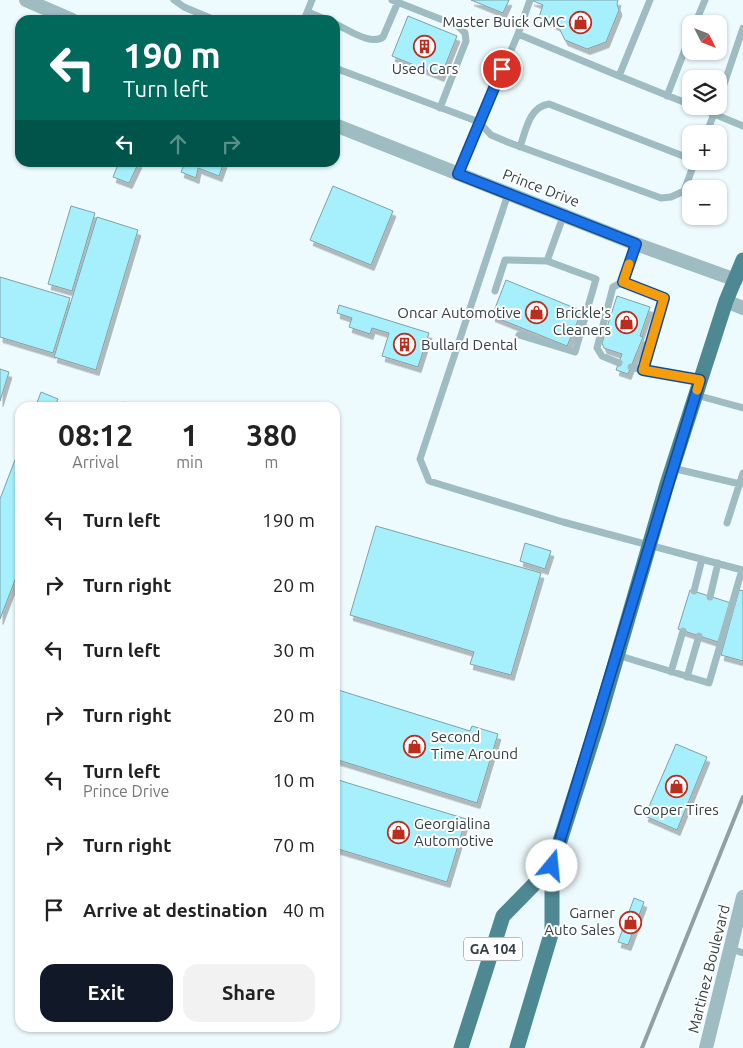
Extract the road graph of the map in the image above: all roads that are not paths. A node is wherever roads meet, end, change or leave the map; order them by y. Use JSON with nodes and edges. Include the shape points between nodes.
{"nodes":[{"id":1,"x":26,"y":0,"type":"edge"},
{"id":2,"x":174,"y":0,"type":"edge"},
{"id":3,"x":312,"y":0,"type":"edge"},
{"id":4,"x":530,"y":0,"type":"edge"},
{"id":5,"x":650,"y":0,"type":"edge"},
{"id":6,"x":705,"y":0,"type":"edge"},
{"id":7,"x":395,"y":1,"type":"edge"},
{"id":8,"x":308,"y":12,"type":"junction"},
{"id":9,"x":60,"y":15,"type":"edge"},
{"id":10,"x":203,"y":15,"type":"edge"},
{"id":11,"x":306,"y":15,"type":"edge"},
{"id":12,"x":315,"y":15,"type":"edge"},
{"id":13,"x":699,"y":15,"type":"edge"},
{"id":14,"x":340,"y":26,"type":"edge"},
{"id":15,"x":743,"y":28,"type":"edge"},
{"id":16,"x":518,"y":34,"type":"junction"},
{"id":17,"x":682,"y":57,"type":"edge"},
{"id":18,"x":340,"y":70,"type":"edge"},
{"id":19,"x":727,"y":75,"type":"edge"},
{"id":20,"x":619,"y":76,"type":"junction"},
{"id":21,"x":667,"y":96,"type":"junction"},
{"id":22,"x":682,"y":102,"type":"edge"},
{"id":23,"x":440,"y":108,"type":"junction"},
{"id":24,"x":724,"y":115,"type":"edge"},
{"id":25,"x":479,"y":122,"type":"junction"},
{"id":26,"x":743,"y":126,"type":"edge"},
{"id":27,"x":340,"y":127,"type":"edge"},
{"id":28,"x":520,"y":147,"type":"junction"},
{"id":29,"x":682,"y":156,"type":"edge"},
{"id":30,"x":692,"y":170,"type":"edge"},
{"id":31,"x":458,"y":174,"type":"junction"},
{"id":32,"x":508,"y":194,"type":"junction"},
{"id":33,"x":564,"y":214,"type":"junction"},
{"id":34,"x":636,"y":244,"type":"junction"},
{"id":35,"x":743,"y":260,"type":"edge"},
{"id":36,"x":547,"y":261,"type":"junction"},
{"id":37,"x":736,"y":280,"type":"junction"},
{"id":38,"x":623,"y":282,"type":"junction"},
{"id":39,"x":494,"y":291,"type":"dead end"},
{"id":40,"x":726,"y":301,"type":"junction"},
{"id":41,"x":743,"y":308,"type":"edge"},
{"id":42,"x":519,"y":335,"type":"dead end"},
{"id":43,"x":619,"y":363,"type":"dead end"},
{"id":44,"x":631,"y":367,"type":"dead end"},
{"id":45,"x":643,"y":370,"type":"junction"},
{"id":46,"x":700,"y":380,"type":"junction"},
{"id":47,"x":696,"y":395,"type":"junction"},
{"id":48,"x":743,"y":408,"type":"edge"},
{"id":49,"x":672,"y":468,"type":"junction"},
{"id":50,"x":743,"y":473,"type":"edge"},
{"id":51,"x":740,"y":484,"type":"junction"},
{"id":52,"x":727,"y":523,"type":"dead end"},
{"id":53,"x":650,"y":546,"type":"junction"},
{"id":54,"x":702,"y":559,"type":"junction"},
{"id":55,"x":718,"y":563,"type":"junction"},
{"id":56,"x":694,"y":591,"type":"dead end"},
{"id":57,"x":710,"y":597,"type":"dead end"},
{"id":58,"x":683,"y":631,"type":"dead end"},
{"id":59,"x":699,"y":636,"type":"dead end"},
{"id":60,"x":618,"y":655,"type":"junction"},
{"id":61,"x":671,"y":672,"type":"junction"},
{"id":62,"x":688,"y":677,"type":"junction"},
{"id":63,"x":552,"y":866,"type":"junction"},
{"id":64,"x":743,"y":897,"type":"edge"},
{"id":65,"x":737,"y":951,"type":"edge"},
{"id":66,"x":461,"y":1048,"type":"edge"},
{"id":67,"x":517,"y":1048,"type":"edge"},
{"id":68,"x":706,"y":1048,"type":"edge"}],
"edges":[{"from":1,"to":9,"type":"street"},
{"from":2,"to":10,"type":"lane"},
{"from":3,"to":8,"type":"lane"},
{"from":4,"to":16,"type":"lane"},
{"from":5,"to":20,"type":"lane"},
{"from":6,"to":13,"type":"lane"},
{"from":7,"to":14,"type":"lane","via":[[383,37],[378,40]]},
{"from":7,"to":23,"type":"lane","via":[[458,26],[465,33],[466,41]]},
{"from":8,"to":11,"type":"lane"},
{"from":8,"to":12,"type":"lane"},
{"from":15,"to":19,"type":"lane"},
{"from":16,"to":20,"type":"lane"},
{"from":16,"to":25,"type":"lane"},
{"from":17,"to":21,"type":"lane"},
{"from":18,"to":23,"type":"lane"},
{"from":20,"to":21,"type":"lane"},
{"from":21,"to":22,"type":"lane"},
{"from":23,"to":25,"type":"lane"},
{"from":24,"to":26,"type":"lane"},
{"from":25,"to":28,"type":"lane","via":[[491,135]]},
{"from":25,"to":31,"type":"lane"},
{"from":27,"to":31,"type":"street","name":"Prince Drive"},
{"from":28,"to":29,"type":"lane","via":[[533,112],[541,105],[549,104]]},
{"from":28,"to":30,"type":"lane","via":[[661,198],[684,191]]},
{"from":31,"to":32,"type":"street","name":"Prince Drive"},
{"from":32,"to":33,"type":"street","name":"Prince Drive"},
{"from":32,"to":53,"type":"lane","via":[[420,460],[429,480]]},
{"from":33,"to":34,"type":"street","name":"Prince Drive"},
{"from":33,"to":36,"type":"lane"},
{"from":34,"to":37,"type":"street","name":"Prince Drive"},
{"from":34,"to":38,"type":"lane"},
{"from":35,"to":37,"type":"main road","number":"GA 104"},
{"from":36,"to":39,"type":"lane","via":[[505,260]]},
{"from":36,"to":42,"type":"lane","via":[[596,279],[576,352]]},
{"from":37,"to":40,"type":"main road","number":"GA 104"},
{"from":38,"to":43,"type":"lane","via":[[613,287],[597,348],[602,356]]},
{"from":38,"to":45,"type":"lane","via":[[664,298]]},
{"from":40,"to":41,"type":"street"},
{"from":40,"to":46,"type":"main road","number":"GA 104"},
{"from":44,"to":45,"type":"lane"},
{"from":45,"to":46,"type":"lane"},
{"from":46,"to":47,"type":"main road","number":"GA 104"},
{"from":47,"to":48,"type":"lane"},
{"from":47,"to":49,"type":"main road","number":"GA 104"},
{"from":49,"to":51,"type":"lane"},
{"from":49,"to":53,"type":"main road","number":"GA 104"},
{"from":50,"to":51,"type":"lane"},
{"from":51,"to":52,"type":"lane"},
{"from":53,"to":54,"type":"lane"},
{"from":53,"to":60,"type":"main road","number":"GA 104"},
{"from":54,"to":55,"type":"lane"},
{"from":54,"to":56,"type":"lane"},
{"from":55,"to":57,"type":"lane"},
{"from":55,"to":62,"type":"lane","via":[[742,570],[709,683]]},
{"from":58,"to":61,"type":"lane"},
{"from":59,"to":62,"type":"lane"},
{"from":60,"to":61,"type":"lane"},
{"from":60,"to":63,"type":"main road","number":"GA 104"},
{"from":61,"to":62,"type":"lane"},
{"from":63,"to":66,"type":"main road","number":"GA 104","via":[[503,916]]},
{"from":63,"to":67,"type":"main road","number":"GA 104","via":[[552,931]]},
{"from":64,"to":65,"type":"street","name":"Martinez Boulevard"},
{"from":65,"to":68,"type":"street","name":"Martinez Boulevard"}]}
